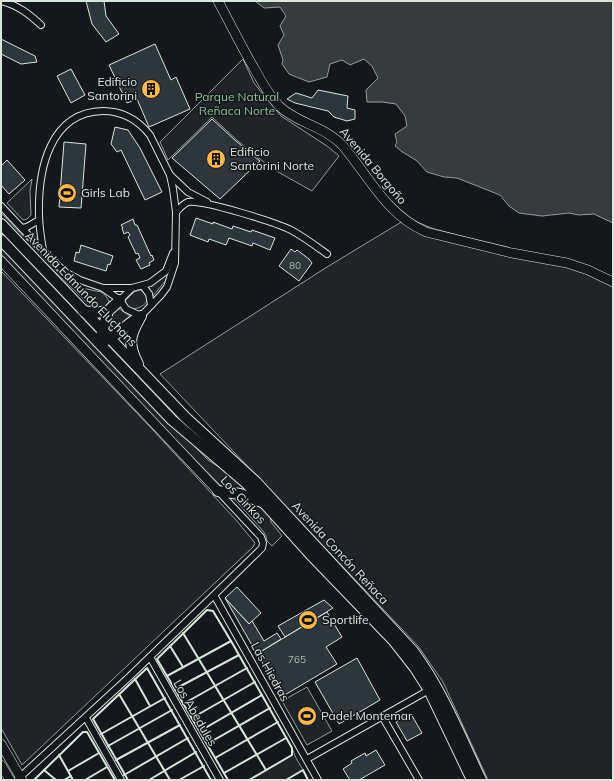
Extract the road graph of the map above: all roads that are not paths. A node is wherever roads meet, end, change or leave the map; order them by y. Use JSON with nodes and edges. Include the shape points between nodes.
{"nodes":[{"id":1,"x":1,"y":1,"type":"edge"},
{"id":2,"x":218,"y":1,"type":"edge"},
{"id":3,"x":41,"y":25,"type":"dead end"},
{"id":4,"x":170,"y":176,"type":"junction"},
{"id":5,"x":211,"y":204,"type":"junction"},
{"id":6,"x":1,"y":206,"type":"edge"},
{"id":7,"x":176,"y":212,"type":"junction"},
{"id":8,"x":39,"y":220,"type":"junction"},
{"id":9,"x":1,"y":224,"type":"edge"},
{"id":10,"x":22,"y":228,"type":"junction"},
{"id":11,"x":1,"y":240,"type":"edge"},
{"id":12,"x":43,"y":250,"type":"junction"},
{"id":13,"x":174,"y":251,"type":"junction"},
{"id":14,"x":327,"y":254,"type":"dead end"},
{"id":15,"x":1,"y":261,"type":"edge"},
{"id":16,"x":613,"y":282,"type":"edge"},
{"id":17,"x":143,"y":286,"type":"junction"},
{"id":18,"x":103,"y":288,"type":"junction"},
{"id":19,"x":132,"y":288,"type":"junction"},
{"id":20,"x":120,"y":300,"type":"junction"},
{"id":21,"x":151,"y":305,"type":"junction"},
{"id":22,"x":83,"y":311,"type":"junction"},
{"id":23,"x":108,"y":311,"type":"junction"},
{"id":24,"x":140,"y":316,"type":"junction"},
{"id":25,"x":106,"y":335,"type":"junction"},
{"id":26,"x":98,"y":343,"type":"junction"},
{"id":27,"x":142,"y":372,"type":"junction"},
{"id":28,"x":133,"y":378,"type":"joint"},
{"id":29,"x":218,"y":491,"type":"junction"},
{"id":30,"x":266,"y":503,"type":"junction"},
{"id":31,"x":214,"y":596,"type":"junction"},
{"id":32,"x":150,"y":657,"type":"junction"},
{"id":33,"x":429,"y":690,"type":"junction"},
{"id":34,"x":382,"y":716,"type":"junction"},
{"id":35,"x":86,"y":718,"type":"junction"},
{"id":36,"x":1,"y":744,"type":"edge"},
{"id":37,"x":306,"y":759,"type":"junction"},
{"id":38,"x":1,"y":765,"type":"edge"},
{"id":39,"x":20,"y":779,"type":"edge"},
{"id":40,"x":10,"y":780,"type":"edge"},
{"id":41,"x":121,"y":780,"type":"edge"},
{"id":42,"x":220,"y":780,"type":"edge"},
{"id":43,"x":318,"y":780,"type":"edge"},
{"id":44,"x":419,"y":780,"type":"edge"},
{"id":45,"x":472,"y":780,"type":"edge"},
{"id":46,"x":481,"y":780,"type":"edge"}],
"edges":[{"from":1,"to":3,"type":"street","via":[[23,10]]},
{"from":2,"to":16,"type":"main road","name":"Avenida Borgoño","via":[[257,74],[279,105],[290,114],[320,128],[336,139],[383,199],[414,226],[426,232],[506,252],[567,263]]},
{"from":4,"to":5,"type":"street","via":[[188,192]]},
{"from":4,"to":7,"type":"street"},
{"from":4,"to":8,"type":"street","via":[[150,135],[134,120],[113,112],[98,111],[85,114],[62,128],[50,146],[42,177]]},
{"from":5,"to":7,"type":"street","via":[[187,202]]},
{"from":5,"to":14,"type":"street","via":[[291,230]]},
{"from":6,"to":10,"type":"street"},
{"from":7,"to":13,"type":"street"},
{"from":8,"to":10,"type":"street"},
{"from":8,"to":12,"type":"street"},
{"from":9,"to":22,"type":"main road","name":"Avenida Edmundo Eluchans"},
{"from":10,"to":12,"type":"street"},
{"from":11,"to":26,"type":"main road","name":"Avenida Edmundo Eluchans"},
{"from":12,"to":18,"type":"street","via":[[65,272]]},
{"from":13,"to":17,"type":"street","via":[[160,277]]},
{"from":13,"to":21,"type":"street","via":[[175,263],[167,287]]},
{"from":15,"to":29,"type":"main road","name":"Los Ginkos"},
{"from":17,"to":19,"type":"street"},
{"from":17,"to":21,"type":"street","via":[[149,294]]},
{"from":18,"to":19,"type":"street"},
{"from":18,"to":20,"type":"street"},
{"from":19,"to":20,"type":"street"},
{"from":20,"to":23,"type":"main road"},
{"from":20,"to":24,"type":"street","via":[[126,309]]},
{"from":21,"to":24,"type":"street"},
{"from":22,"to":23,"type":"main road"},
{"from":22,"to":25,"type":"main road","name":"Avenida Edmundo Eluchans"},
{"from":23,"to":25,"type":"main road"},
{"from":24,"to":25,"type":"main road"},
{"from":24,"to":27,"type":"main road","via":[[130,337],[133,354]]},
{"from":25,"to":26,"type":"main road"},
{"from":25,"to":27,"type":"main road","name":"Avenida Edmundo Eluchans"},
{"from":26,"to":28,"type":"main road","name":"Avenida Edmundo Eluchans"},
{"from":27,"to":46,"type":"main road","name":"Avenida Concón Reñaca","via":[[185,417],[256,482],[413,651],[438,689]]},
{"from":28,"to":30,"type":"main road","name":"Avenida Concón Reñaca","via":[[172,420],[231,469]]},
{"from":29,"to":30,"type":"main road","via":[[240,494]]},
{"from":29,"to":31,"type":"street","name":"Los Ginkos","via":[[262,540],[262,548]]},
{"from":30,"to":33,"type":"main road","name":"Avenida Concón Reñaca","via":[[305,549],[393,640]]},
{"from":31,"to":32,"type":"street","name":"Los Ginkos"},
{"from":31,"to":37,"type":"street","name":"Las Hiedras"},
{"from":32,"to":35,"type":"street","name":"Los Ginkos"},
{"from":32,"to":42,"type":"street","name":"Los Abedules"},
{"from":33,"to":34,"type":"street"},
{"from":33,"to":45,"type":"main road","name":"Avenida Concón Reñaca"},
{"from":34,"to":37,"type":"street"},
{"from":34,"to":44,"type":"street"},
{"from":35,"to":39,"type":"street","name":"Los Ginkos"},
{"from":35,"to":41,"type":"street"},
{"from":36,"to":39,"type":"main road"},
{"from":37,"to":43,"type":"street","name":"Las Hiedras"},
{"from":38,"to":40,"type":"main road"}]}
